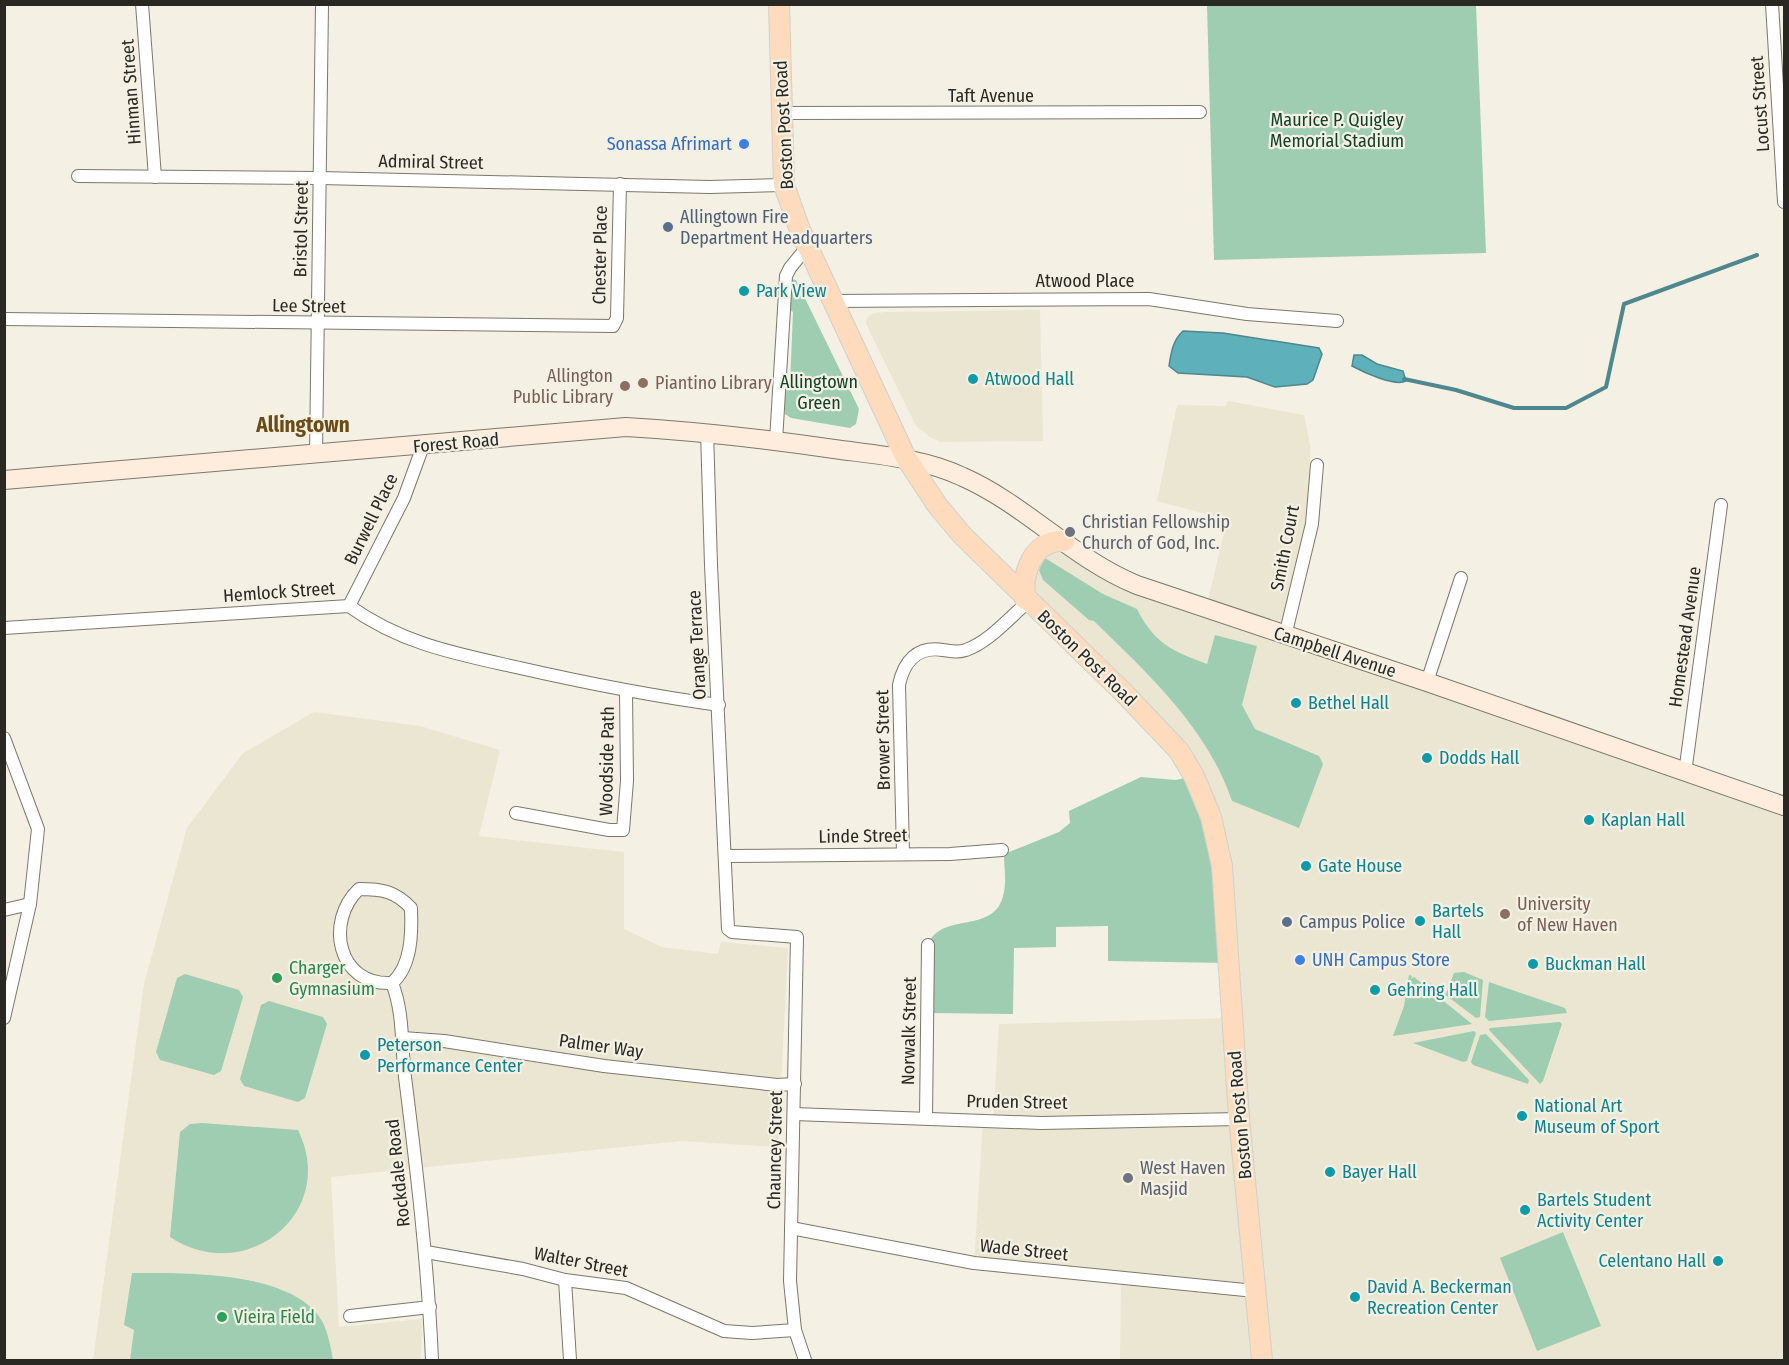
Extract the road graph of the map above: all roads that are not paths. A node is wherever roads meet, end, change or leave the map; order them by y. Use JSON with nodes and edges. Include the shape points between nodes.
{"nodes":[{"id":1,"x":142,"y":4,"type":"edge"},
{"id":2,"x":322,"y":4,"type":"edge"},
{"id":3,"x":779,"y":4,"type":"edge"},
{"id":4,"x":1772,"y":4,"type":"edge"},
{"id":5,"x":782,"y":112,"type":"junction"},
{"id":6,"x":1200,"y":112,"type":"dead end"},
{"id":7,"x":78,"y":176,"type":"dead end"},
{"id":8,"x":155,"y":177,"type":"junction"},
{"id":9,"x":320,"y":178,"type":"junction"},
{"id":10,"x":620,"y":184,"type":"junction"},
{"id":11,"x":784,"y":185,"type":"junction"},
{"id":12,"x":1785,"y":202,"type":"edge"},
{"id":13,"x":807,"y":247,"type":"junction"},
{"id":14,"x":832,"y":301,"type":"junction"},
{"id":15,"x":4,"y":319,"type":"edge"},
{"id":16,"x":1337,"y":321,"type":"dead end"},
{"id":17,"x":317,"y":324,"type":"junction"},
{"id":18,"x":613,"y":326,"type":"joint"},
{"id":19,"x":707,"y":431,"type":"junction"},
{"id":20,"x":776,"y":441,"type":"junction"},
{"id":21,"x":423,"y":446,"type":"junction"},
{"id":22,"x":316,"y":453,"type":"junction"},
{"id":23,"x":906,"y":458,"type":"junction"},
{"id":24,"x":1317,"y":465,"type":"dead end"},
{"id":25,"x":4,"y":480,"type":"edge"},
{"id":26,"x":1721,"y":505,"type":"dead end"},
{"id":27,"x":1064,"y":541,"type":"junction"},
{"id":28,"x":1461,"y":578,"type":"dead end"},
{"id":29,"x":1026,"y":601,"type":"junction"},
{"id":30,"x":349,"y":606,"type":"junction"},
{"id":31,"x":4,"y":628,"type":"edge"},
{"id":32,"x":1285,"y":636,"type":"junction"},
{"id":33,"x":1427,"y":682,"type":"junction"},
{"id":34,"x":626,"y":692,"type":"junction"},
{"id":35,"x":719,"y":705,"type":"junction"},
{"id":36,"x":4,"y":738,"type":"edge"},
{"id":37,"x":9,"y":763,"type":"edge"},
{"id":38,"x":1685,"y":773,"type":"junction"},
{"id":39,"x":1785,"y":806,"type":"edge"},
{"id":40,"x":516,"y":813,"type":"dead end"},
{"id":41,"x":1002,"y":850,"type":"dead end"},
{"id":42,"x":903,"y":853,"type":"junction"},
{"id":43,"x":725,"y":856,"type":"junction"},
{"id":44,"x":30,"y":904,"type":"junction"},
{"id":45,"x":4,"y":910,"type":"edge"},
{"id":46,"x":928,"y":945,"type":"dead end"},
{"id":47,"x":392,"y":983,"type":"junction"},
{"id":48,"x":4,"y":1018,"type":"edge"},
{"id":49,"x":403,"y":1038,"type":"junction"},
{"id":50,"x":795,"y":1084,"type":"junction"},
{"id":51,"x":794,"y":1114,"type":"junction"},
{"id":52,"x":926,"y":1118,"type":"junction"},
{"id":53,"x":1239,"y":1119,"type":"junction"},
{"id":54,"x":791,"y":1228,"type":"junction"},
{"id":55,"x":426,"y":1252,"type":"junction"},
{"id":56,"x":565,"y":1280,"type":"junction"},
{"id":57,"x":1255,"y":1291,"type":"junction"},
{"id":58,"x":430,"y":1307,"type":"junction"},
{"id":59,"x":350,"y":1316,"type":"dead end"},
{"id":60,"x":795,"y":1330,"type":"junction"},
{"id":61,"x":432,"y":1360,"type":"edge"},
{"id":62,"x":570,"y":1360,"type":"edge"},
{"id":63,"x":805,"y":1360,"type":"edge"},
{"id":64,"x":1262,"y":1360,"type":"edge"}],
"edges":[{"from":1,"to":8,"type":"street","name":"Hinman Street"},
{"from":2,"to":9,"type":"street","name":"Bristol Street"},
{"from":3,"to":5,"type":"main road","name":"Boston Post Road"},
{"from":4,"to":12,"type":"street","name":"Locust Street"},
{"from":5,"to":6,"type":"street","name":"Taft Avenue"},
{"from":5,"to":11,"type":"main road","name":"Boston Post Road"},
{"from":7,"to":8,"type":"street","name":"Admiral Street"},
{"from":8,"to":9,"type":"street","name":"Admiral Street"},
{"from":9,"to":10,"type":"street","name":"Admiral Street"},
{"from":9,"to":17,"type":"street","name":"Bristol Street"},
{"from":10,"to":11,"type":"street","name":"Admiral Street","via":[[710,188]]},
{"from":10,"to":18,"type":"street","name":"Chester Place","via":[[617,318]]},
{"from":11,"to":13,"type":"main road","name":"Boston Post Road"},
{"from":13,"to":14,"type":"main road","name":"Boston Post Road"},
{"from":13,"to":20,"type":"street","via":[[786,276]]},
{"from":14,"to":16,"type":"street","name":"Atwood Place","via":[[1149,299],[1247,314]]},
{"from":14,"to":23,"type":"main road","name":"Boston Post Road"},
{"from":15,"to":17,"type":"street","name":"Lee Street"},
{"from":17,"to":18,"type":"street","name":"Lee Street"},
{"from":17,"to":22,"type":"street","name":"Bristol Street"},
{"from":19,"to":20,"type":"main road","name":"Forest Road"},
{"from":19,"to":21,"type":"main road","name":"Forest Road","via":[[626,427]]},
{"from":19,"to":35,"type":"street","name":"Orange Terrace"},
{"from":20,"to":23,"type":"main road","name":"Forest Road"},
{"from":21,"to":22,"type":"main road","name":"Forest Road"},
{"from":21,"to":30,"type":"street","name":"Burwell Place","via":[[404,498]]},
{"from":22,"to":25,"type":"main road","name":"Forest Road"},
{"from":23,"to":27,"type":"main road","name":"Campbell Avenue","via":[[984,487]]},
{"from":23,"to":29,"type":"main road","name":"Boston Post Road","via":[[962,535]]},
{"from":24,"to":32,"type":"street","name":"Smith Court","via":[[1312,524]]},
{"from":26,"to":38,"type":"street","name":"Homestead Avenue"},
{"from":27,"to":29,"type":"main road","via":[[1047,545],[1032,559],[1024,579]]},
{"from":27,"to":32,"type":"main road","name":"Campbell Avenue","via":[[1125,580]]},
{"from":28,"to":33,"type":"street"},
{"from":29,"to":42,"type":"street","name":"Brower Street","via":[[975,646],[958,652],[923,650],[906,665],[899,685]]},
{"from":29,"to":53,"type":"main road","name":"Boston Post Road","via":[[1172,743],[1204,797],[1222,866]]},
{"from":30,"to":31,"type":"street","name":"Hemlock Street"},
{"from":30,"to":34,"type":"street","name":"Hemlock Street","via":[[376,626],[428,648]]},
{"from":32,"to":33,"type":"main road","name":"Campbell Avenue"},
{"from":33,"to":38,"type":"main road","name":"Campbell Avenue"},
{"from":34,"to":35,"type":"street","name":"Hemlock Street"},
{"from":34,"to":40,"type":"street","name":"Woodside Path","via":[[623,830]]},
{"from":35,"to":43,"type":"street","name":"Orange Terrace"},
{"from":36,"to":37,"type":"street"},
{"from":37,"to":44,"type":"street","via":[[38,829]]},
{"from":38,"to":39,"type":"main road","name":"Campbell Avenue"},
{"from":41,"to":42,"type":"street","name":"Linde Street"},
{"from":42,"to":43,"type":"street","name":"Linde Street"},
{"from":43,"to":50,"type":"street","name":"Chauncey Street","via":[[728,929],[797,938]]},
{"from":44,"to":45,"type":"street"},
{"from":44,"to":48,"type":"street"},
{"from":46,"to":52,"type":"street","name":"Norwalk Street"},
{"from":47,"to":47,"type":"street","via":[[404,967],[408,952],[411,908],[399,896],[383,889],[360,889],[350,898],[342,923],[345,959],[352,971],[364,978]]},
{"from":47,"to":49,"type":"street","name":"Rockdale Road","via":[[399,1001]]},
{"from":49,"to":50,"type":"street","name":"Palmer Way","via":[[604,1066]]},
{"from":49,"to":55,"type":"street","name":"Rockdale Road"},
{"from":50,"to":51,"type":"street","name":"Chauncey Street"},
{"from":51,"to":52,"type":"street","name":"Pruden Street"},
{"from":51,"to":54,"type":"street","name":"Chauncey Street"},
{"from":52,"to":53,"type":"street","name":"Pruden Street","via":[[1041,1123]]},
{"from":53,"to":57,"type":"main road","name":"Boston Post Road"},
{"from":54,"to":57,"type":"street","name":"Wade Street","via":[[974,1263]]},
{"from":54,"to":60,"type":"street","name":"Chauncey Street","via":[[789,1281]]},
{"from":55,"to":56,"type":"street","name":"Walter Street"},
{"from":55,"to":58,"type":"street","name":"Rockdale Road"},
{"from":56,"to":60,"type":"street","name":"Walter Street","via":[[626,1288],[724,1331]]},
{"from":56,"to":62,"type":"street"},
{"from":57,"to":64,"type":"main road","name":"Boston Post Road"},
{"from":58,"to":59,"type":"street"},
{"from":58,"to":61,"type":"street","name":"Rockdale Road"},
{"from":60,"to":63,"type":"street","name":"Chauncey Street"}]}
